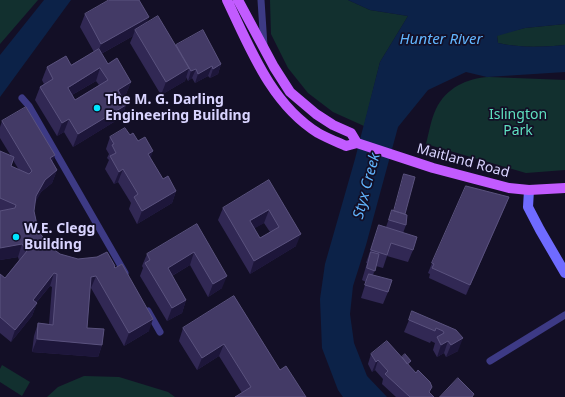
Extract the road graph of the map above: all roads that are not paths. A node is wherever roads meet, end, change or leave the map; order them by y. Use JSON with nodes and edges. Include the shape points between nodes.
{"nodes":[{"id":1,"x":227,"y":0,"type":"edge"},
{"id":2,"x":238,"y":0,"type":"edge"},
{"id":3,"x":261,"y":0,"type":"edge"},
{"id":4,"x":265,"y":50,"type":"junction"},
{"id":5,"x":22,"y":98,"type":"dead end"},
{"id":6,"x":357,"y":143,"type":"junction"},
{"id":7,"x":565,"y":188,"type":"edge"},
{"id":8,"x":529,"y":190,"type":"junction"},
{"id":9,"x":565,"y":274,"type":"edge"},
{"id":10,"x":128,"y":277,"type":"edge"},
{"id":11,"x":144,"y":305,"type":"edge"},
{"id":12,"x":565,"y":315,"type":"edge"},
{"id":13,"x":160,"y":332,"type":"dead end"},
{"id":14,"x":490,"y":361,"type":"dead end"}],
"edges":[{"from":1,"to":6,"type":"main road","name":"Maitland Road","via":[[262,70],[285,105],[323,136],[346,146]]},
{"from":2,"to":4,"type":"main road","name":"Maitland Road"},
{"from":3,"to":4,"type":"street"},
{"from":4,"to":6,"type":"main road","name":"Maitland Road","via":[[296,98],[351,134]]},
{"from":5,"to":10,"type":"street"},
{"from":6,"to":8,"type":"main road","name":"Maitland Road","via":[[484,182]]},
{"from":7,"to":8,"type":"main road","name":"Maitland Road"},
{"from":8,"to":9,"type":"street","via":[[528,206]]},
{"from":11,"to":13,"type":"street"},
{"from":12,"to":14,"type":"street"}]}
